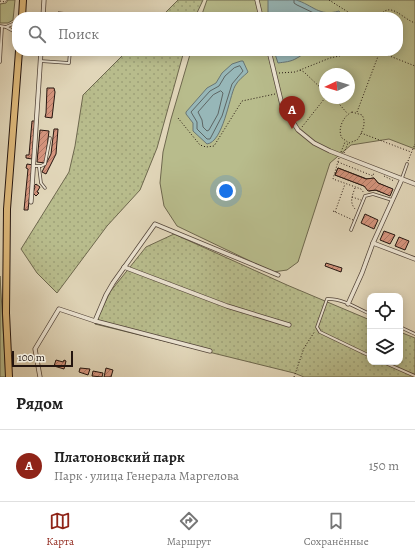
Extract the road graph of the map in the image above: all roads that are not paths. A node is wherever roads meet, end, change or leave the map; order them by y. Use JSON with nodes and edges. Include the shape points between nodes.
{"nodes":[{"id":1,"x":23,"y":0,"type":"edge"},
{"id":2,"x":44,"y":0,"type":"edge"},
{"id":3,"x":257,"y":0,"type":"edge"},
{"id":4,"x":22,"y":12,"type":"edge"},
{"id":5,"x":43,"y":12,"type":"edge"},
{"id":6,"x":260,"y":12,"type":"edge"},
{"id":7,"x":12,"y":24,"type":"edge"},
{"id":8,"x":1,"y":27,"type":"edge"},
{"id":9,"x":6,"y":27,"type":"junction"},
{"id":10,"x":12,"y":30,"type":"edge"},
{"id":11,"x":19,"y":56,"type":"edge"},
{"id":12,"x":40,"y":56,"type":"edge"},
{"id":13,"x":70,"y":56,"type":"edge"},
{"id":14,"x":270,"y":56,"type":"edge"},
{"id":15,"x":40,"y":61,"type":"junction"},
{"id":16,"x":0,"y":62,"type":"edge"},
{"id":17,"x":50,"y":138,"type":"dead end"},
{"id":18,"x":407,"y":164,"type":"road end"},
{"id":19,"x":34,"y":166,"type":"junction"},
{"id":20,"x":39,"y":167,"type":"junction"},
{"id":21,"x":402,"y":179,"type":"junction"},
{"id":22,"x":415,"y":184,"type":"edge"},
{"id":23,"x":46,"y":188,"type":"dead end"},
{"id":24,"x":392,"y":200,"type":"junction"},
{"id":25,"x":31,"y":202,"type":"dead end"},
{"id":26,"x":351,"y":230,"type":"dead end"},
{"id":27,"x":373,"y":243,"type":"junction"},
{"id":28,"x":415,"y":259,"type":"edge"},
{"id":29,"x":124,"y":267,"type":"junction"},
{"id":30,"x":278,"y":275,"type":"dead end"},
{"id":31,"x":348,"y":304,"type":"junction"},
{"id":32,"x":367,"y":313,"type":"edge"},
{"id":33,"x":95,"y":320,"type":"junction"},
{"id":34,"x":290,"y":325,"type":"dead end"},
{"id":35,"x":403,"y":328,"type":"edge"},
{"id":36,"x":415,"y":334,"type":"edge"},
{"id":37,"x":210,"y":350,"type":"dead end"},
{"id":38,"x":367,"y":355,"type":"edge"},
{"id":39,"x":390,"y":365,"type":"edge"},
{"id":40,"x":415,"y":376,"type":"edge"},
{"id":41,"x":9,"y":377,"type":"edge"},
{"id":42,"x":40,"y":377,"type":"edge"}],
"edges":[{"from":1,"to":4,"type":"main road"},
{"from":2,"to":5,"type":"street"},
{"from":3,"to":6,"type":"street"},
{"from":7,"to":9,"type":"lane"},
{"from":8,"to":9,"type":"lane"},
{"from":8,"to":16,"type":"lane"},
{"from":9,"to":10,"type":"lane"},
{"from":11,"to":41,"type":"main road","via":[[5,266]]},
{"from":12,"to":15,"type":"street"},
{"from":13,"to":15,"type":"lane","via":[[69,63]]},
{"from":14,"to":21,"type":"street","via":[[282,105],[298,130],[330,151]]},
{"from":15,"to":19,"type":"street"},
{"from":17,"to":20,"type":"lane","via":[[46,162]]},
{"from":18,"to":21,"type":"lane"},
{"from":19,"to":20,"type":"lane"},
{"from":19,"to":25,"type":"street"},
{"from":20,"to":23,"type":"lane","via":[[41,183]]},
{"from":21,"to":22,"type":"street"},
{"from":21,"to":24,"type":"street"},
{"from":24,"to":26,"type":"lane","via":[[374,194],[365,196]]},
{"from":24,"to":27,"type":"street"},
{"from":27,"to":28,"type":"street"},
{"from":27,"to":31,"type":"street"},
{"from":29,"to":30,"type":"street","via":[[155,224]]},
{"from":29,"to":33,"type":"street","via":[[106,295]]},
{"from":29,"to":34,"type":"street","via":[[227,306]]},
{"from":31,"to":32,"type":"lane"},
{"from":31,"to":38,"type":"lane","via":[[327,299],[317,327],[320,332]]},
{"from":33,"to":37,"type":"street"},
{"from":33,"to":42,"type":"street","via":[[59,310],[35,349]]},
{"from":35,"to":36,"type":"lane"},
{"from":39,"to":40,"type":"lane"}]}
